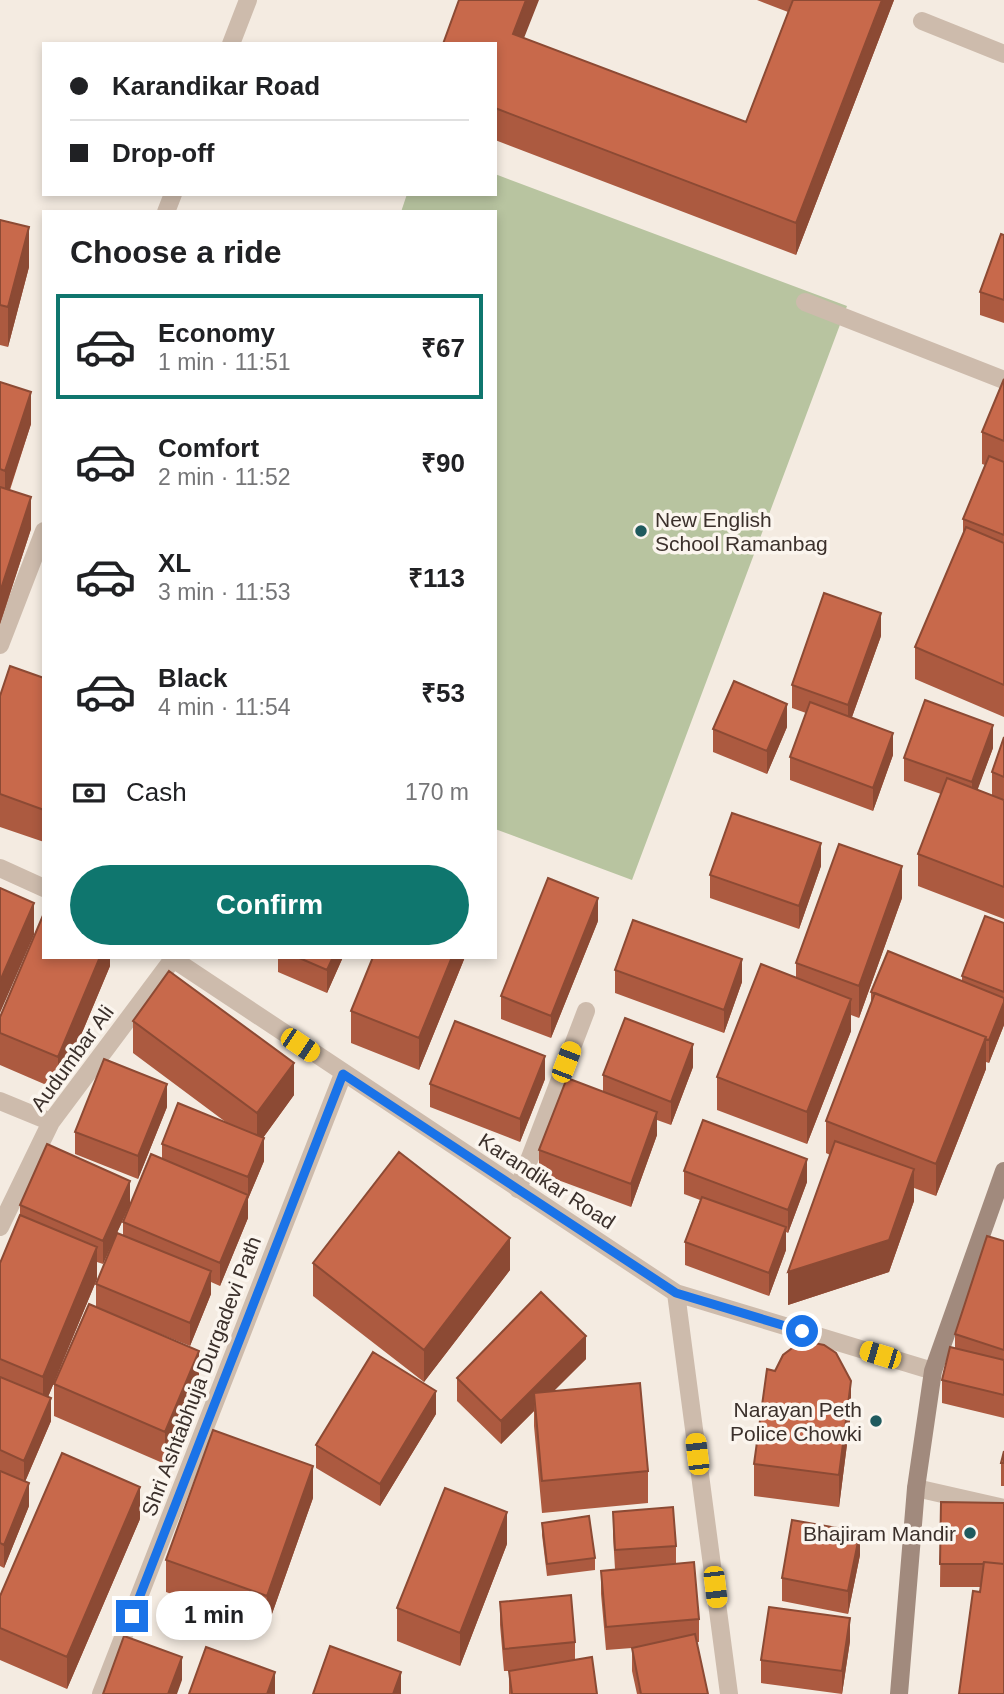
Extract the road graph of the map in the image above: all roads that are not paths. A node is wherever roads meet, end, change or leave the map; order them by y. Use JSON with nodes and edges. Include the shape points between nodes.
{"nodes":[{"id":1,"x":248,"y":0,"type":"edge"},
{"id":2,"x":922,"y":21,"type":"dead end"},
{"id":3,"x":232,"y":42,"type":"edge"},
{"id":4,"x":1004,"y":54,"type":"edge"},
{"id":5,"x":805,"y":302,"type":"dead end"},
{"id":6,"x":1004,"y":380,"type":"edge"},
{"id":7,"x":42,"y":536,"type":"edge"},
{"id":8,"x":0,"y":645,"type":"edge"},
{"id":9,"x":0,"y":868,"type":"edge"},
{"id":10,"x":42,"y":887,"type":"edge"},
{"id":11,"x":170,"y":959,"type":"edge"},
{"id":12,"x":172,"y":959,"type":"edge"},
{"id":13,"x":586,"y":1011,"type":"dead end"},
{"id":14,"x":343,"y":1074,"type":"junction"},
{"id":15,"x":0,"y":1101,"type":"edge"},
{"id":16,"x":51,"y":1122,"type":"junction"},
{"id":17,"x":1004,"y":1171,"type":"edge"},
{"id":18,"x":518,"y":1189,"type":"junction"},
{"id":19,"x":0,"y":1227,"type":"edge"},
{"id":20,"x":676,"y":1293,"type":"junction"},
{"id":21,"x":933,"y":1371,"type":"junction"},
{"id":22,"x":916,"y":1488,"type":"junction"},
{"id":23,"x":1004,"y":1508,"type":"edge"},
{"id":24,"x":101,"y":1694,"type":"edge"},
{"id":25,"x":729,"y":1694,"type":"edge"},
{"id":26,"x":899,"y":1694,"type":"edge"}],
"edges":[{"from":1,"to":3,"type":"street"},
{"from":2,"to":4,"type":"street"},
{"from":5,"to":6,"type":"street"},
{"from":7,"to":8,"type":"street"},
{"from":9,"to":10,"type":"street"},
{"from":11,"to":16,"type":"street","name":"Audumbar Ali"},
{"from":12,"to":14,"type":"street","name":"Karandikar Road"},
{"from":13,"to":18,"type":"street"},
{"from":14,"to":18,"type":"street","name":"Karandikar Road"},
{"from":14,"to":24,"type":"street","name":"Shri Ashtabhuja Durgadevi Path"},
{"from":15,"to":16,"type":"street"},
{"from":16,"to":19,"type":"street","name":"Audumbar Ali"},
{"from":17,"to":21,"type":"street"},
{"from":18,"to":20,"type":"street","name":"Karandikar Road"},
{"from":20,"to":21,"type":"street","name":"Karandikar Road"},
{"from":20,"to":25,"type":"street"},
{"from":21,"to":22,"type":"street"},
{"from":22,"to":23,"type":"street"},
{"from":22,"to":26,"type":"street"}]}
